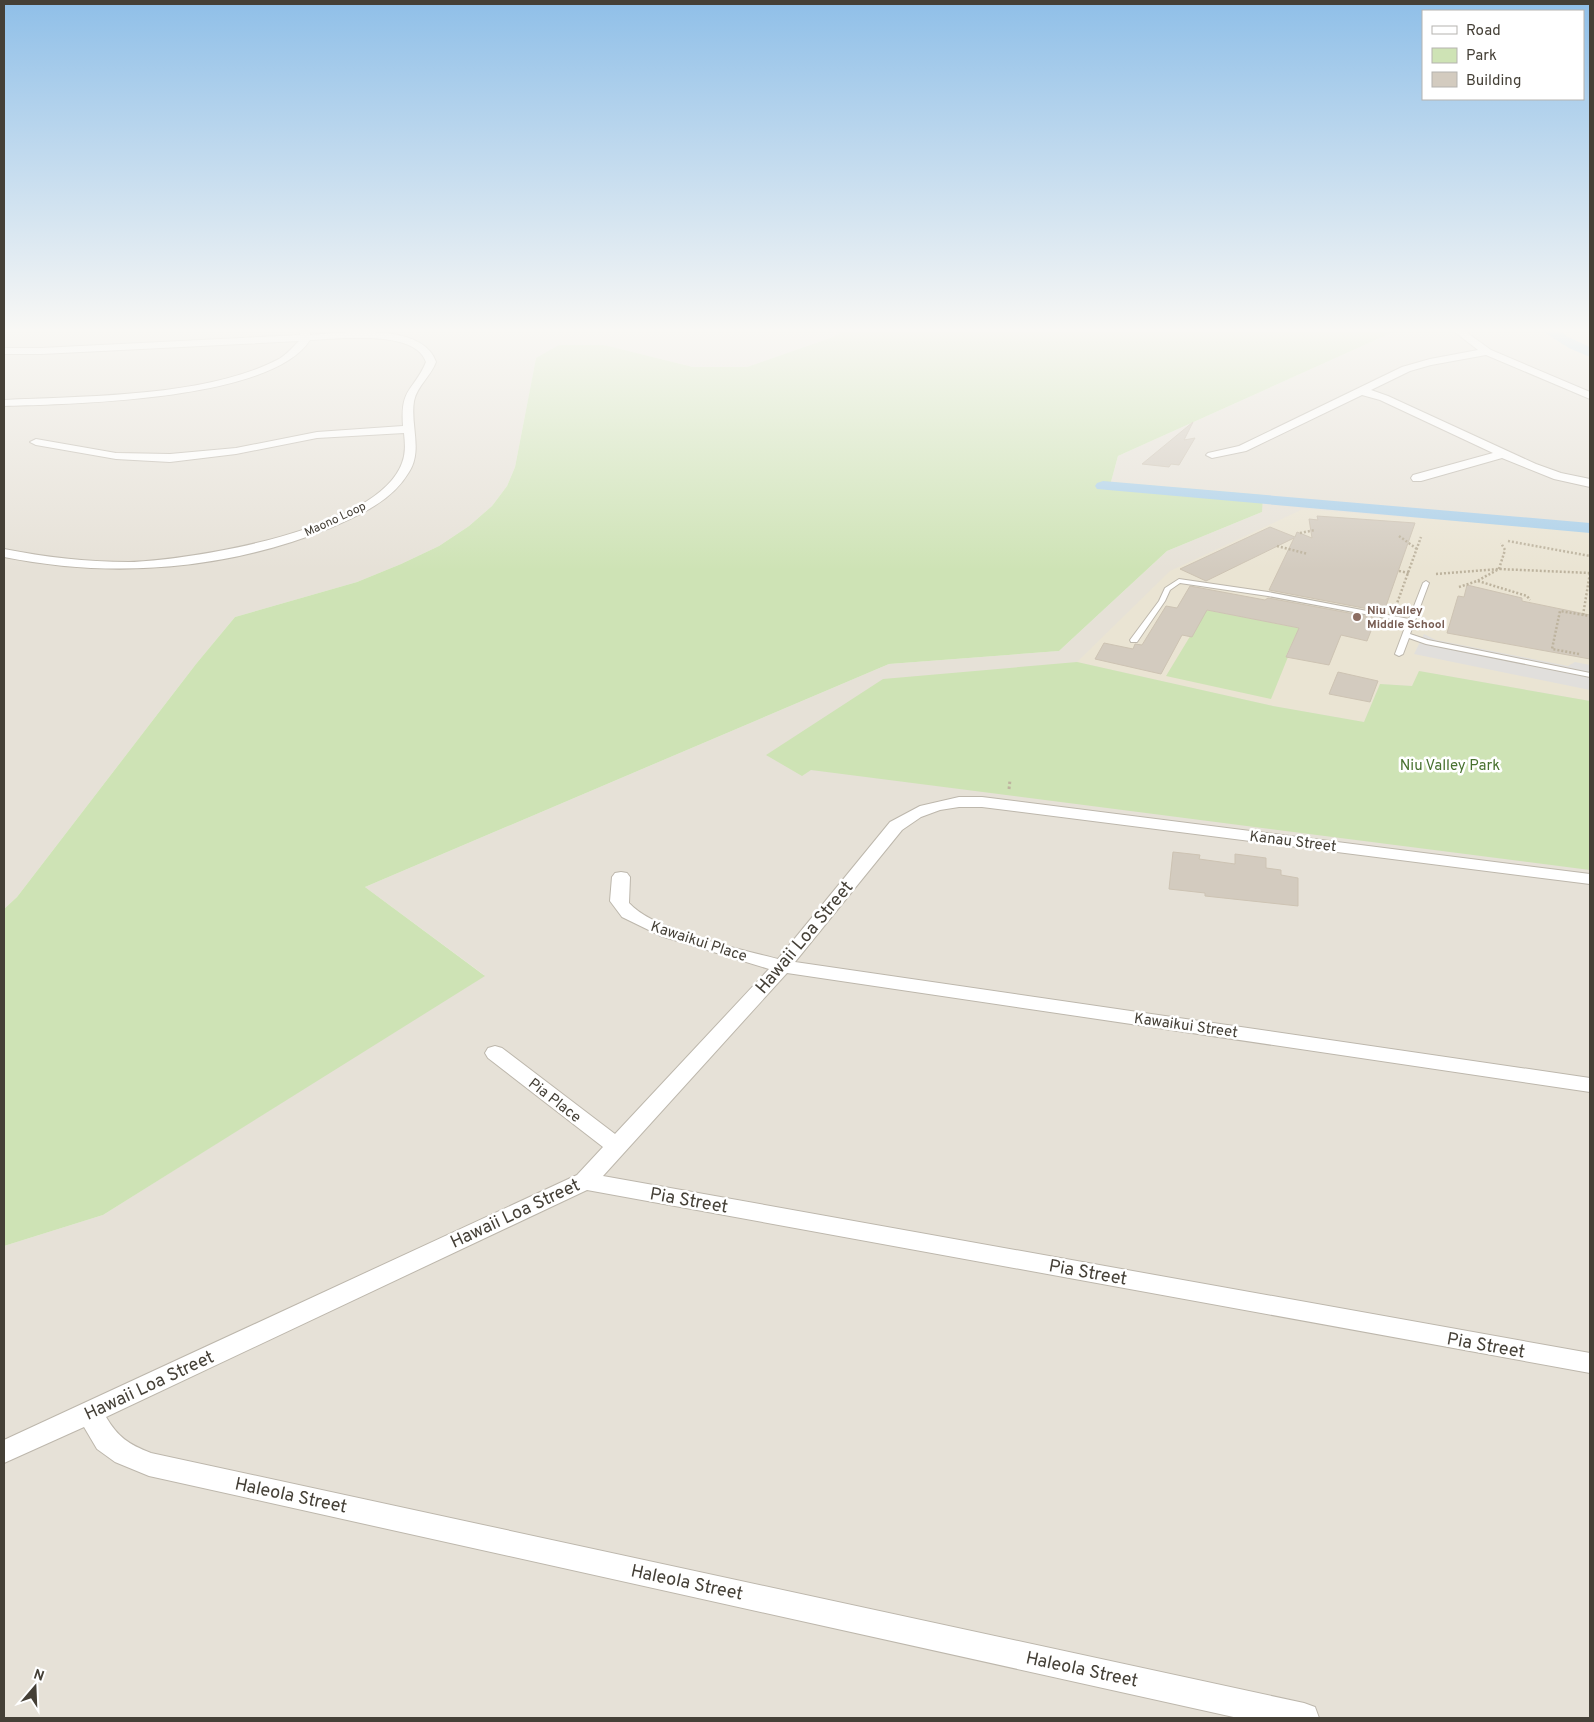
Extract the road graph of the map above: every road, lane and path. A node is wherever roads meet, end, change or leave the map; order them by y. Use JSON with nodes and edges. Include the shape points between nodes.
{"nodes":[{"id":1,"x":409,"y":409,"type":"edge"},
{"id":2,"x":1325,"y":409,"type":"edge"},
{"id":3,"x":1408,"y":409,"type":"edge"},
{"id":4,"x":410,"y":428,"type":"junction"},
{"id":5,"x":36,"y":442,"type":"dead end"},
{"id":6,"x":1502,"y":454,"type":"junction"},
{"id":7,"x":1212,"y":455,"type":"dead end"},
{"id":8,"x":1417,"y":478,"type":"dead end"},
{"id":9,"x":1590,"y":483,"type":"edge"},
{"id":10,"x":1315,"y":530,"type":"dead end"},
{"id":11,"x":1300,"y":533,"type":"dead end"},
{"id":12,"x":1399,"y":536,"type":"dead end"},
{"id":13,"x":1421,"y":537,"type":"dead end"},
{"id":14,"x":1508,"y":541,"type":"dead end"},
{"id":15,"x":1501,"y":543,"type":"dead end"},
{"id":16,"x":1277,"y":546,"type":"dead end"},
{"id":17,"x":1418,"y":548,"type":"junction"},
{"id":18,"x":4,"y":554,"type":"edge"},
{"id":19,"x":1308,"y":554,"type":"dead end"},
{"id":20,"x":1590,"y":556,"type":"edge"},
{"id":21,"x":1499,"y":569,"type":"junction"},
{"id":22,"x":1399,"y":571,"type":"dead end"},
{"id":23,"x":1408,"y":573,"type":"junction"},
{"id":24,"x":1436,"y":573,"type":"dead end"},
{"id":25,"x":1590,"y":573,"type":"edge"},
{"id":26,"x":1477,"y":581,"type":"junction"},
{"id":27,"x":1426,"y":583,"type":"dead end"},
{"id":28,"x":1459,"y":587,"type":"dead end"},
{"id":29,"x":1530,"y":600,"type":"dead end"},
{"id":30,"x":1394,"y":611,"type":"dead end"},
{"id":31,"x":1583,"y":615,"type":"junction"},
{"id":32,"x":1590,"y":616,"type":"edge"},
{"id":33,"x":1411,"y":621,"type":"junction"},
{"id":34,"x":1406,"y":635,"type":"junction"},
{"id":35,"x":1134,"y":640,"type":"dead end"},
{"id":36,"x":1399,"y":654,"type":"dead end"},
{"id":37,"x":1579,"y":654,"type":"dead end"},
{"id":38,"x":1590,"y":675,"type":"edge"},
{"id":39,"x":1010,"y":780,"type":"dead end"},
{"id":40,"x":1002,"y":798,"type":"junction"},
{"id":41,"x":621,"y":877,"type":"dead end"},
{"id":42,"x":1590,"y":879,"type":"edge"},
{"id":43,"x":782,"y":966,"type":"junction"},
{"id":44,"x":495,"y":1053,"type":"dead end"},
{"id":45,"x":1590,"y":1085,"type":"edge"},
{"id":46,"x":616,"y":1146,"type":"junction"},
{"id":47,"x":585,"y":1181,"type":"junction"},
{"id":48,"x":1590,"y":1364,"type":"edge"},
{"id":49,"x":90,"y":1413,"type":"junction"},
{"id":50,"x":4,"y":1452,"type":"edge"},
{"id":51,"x":1304,"y":1718,"type":"edge"}],
"edges":[{"from":1,"to":4,"type":"street","name":"Maono Loop"},
{"from":2,"to":7,"type":"street","via":[[1242,449]]},
{"from":3,"to":6,"type":"street"},
{"from":4,"to":5,"type":"street","via":[[318,435],[236,451],[170,458],[116,456]]},
{"from":4,"to":18,"type":"street","name":"Maono Loop","via":[[409,461],[406,470],[390,488],[350,515],[291,538],[217,556],[137,565],[61,563]]},
{"from":6,"to":8,"type":"street"},
{"from":6,"to":9,"type":"street","via":[[1544,472]]},
{"from":10,"to":11,"type":"path"},
{"from":12,"to":17,"type":"path"},
{"from":13,"to":17,"type":"path"},
{"from":14,"to":20,"type":"path"},
{"from":15,"to":21,"type":"path","via":[[1505,550]]},
{"from":16,"to":19,"type":"path"},
{"from":17,"to":23,"type":"path"},
{"from":21,"to":24,"type":"path"},
{"from":21,"to":25,"type":"path"},
{"from":21,"to":26,"type":"path"},
{"from":22,"to":23,"type":"path"},
{"from":23,"to":30,"type":"path"},
{"from":25,"to":31,"type":"path"},
{"from":26,"to":28,"type":"path"},
{"from":26,"to":29,"type":"path","via":[[1527,596]]},
{"from":27,"to":33,"type":"lane"},
{"from":31,"to":32,"type":"path"},
{"from":31,"to":37,"type":"path","via":[[1560,611],[1552,649]]},
{"from":33,"to":34,"type":"lane"},
{"from":33,"to":35,"type":"lane","via":[[1179,581],[1167,589]]},
{"from":34,"to":36,"type":"lane"},
{"from":34,"to":38,"type":"lane","via":[[1426,642]]},
{"from":39,"to":40,"type":"path"},
{"from":40,"to":42,"type":"street","name":"Kanau Street"},
{"from":40,"to":43,"type":"street","name":"Hawaii Loa Street","via":[[942,804],[915,813],[901,822]]},
{"from":41,"to":43,"type":"street","name":"Kawaikui Place","via":[[620,904],[627,915],[653,928]]},
{"from":43,"to":45,"type":"street","name":"Kawaikui Street"},
{"from":43,"to":46,"type":"street","name":"Hawaii Loa Street"},
{"from":44,"to":46,"type":"street","name":"Pia Place"},
{"from":46,"to":47,"type":"street","name":"Hawaii Loa Street"},
{"from":47,"to":48,"type":"street","name":"Pia Street"},
{"from":47,"to":49,"type":"street","name":"Hawaii Loa Street"},
{"from":49,"to":50,"type":"street","name":"Hawaii Loa Street"},
{"from":49,"to":51,"type":"street","name":"Haleola Street","via":[[106,1441],[124,1454],[149,1464]]}]}
